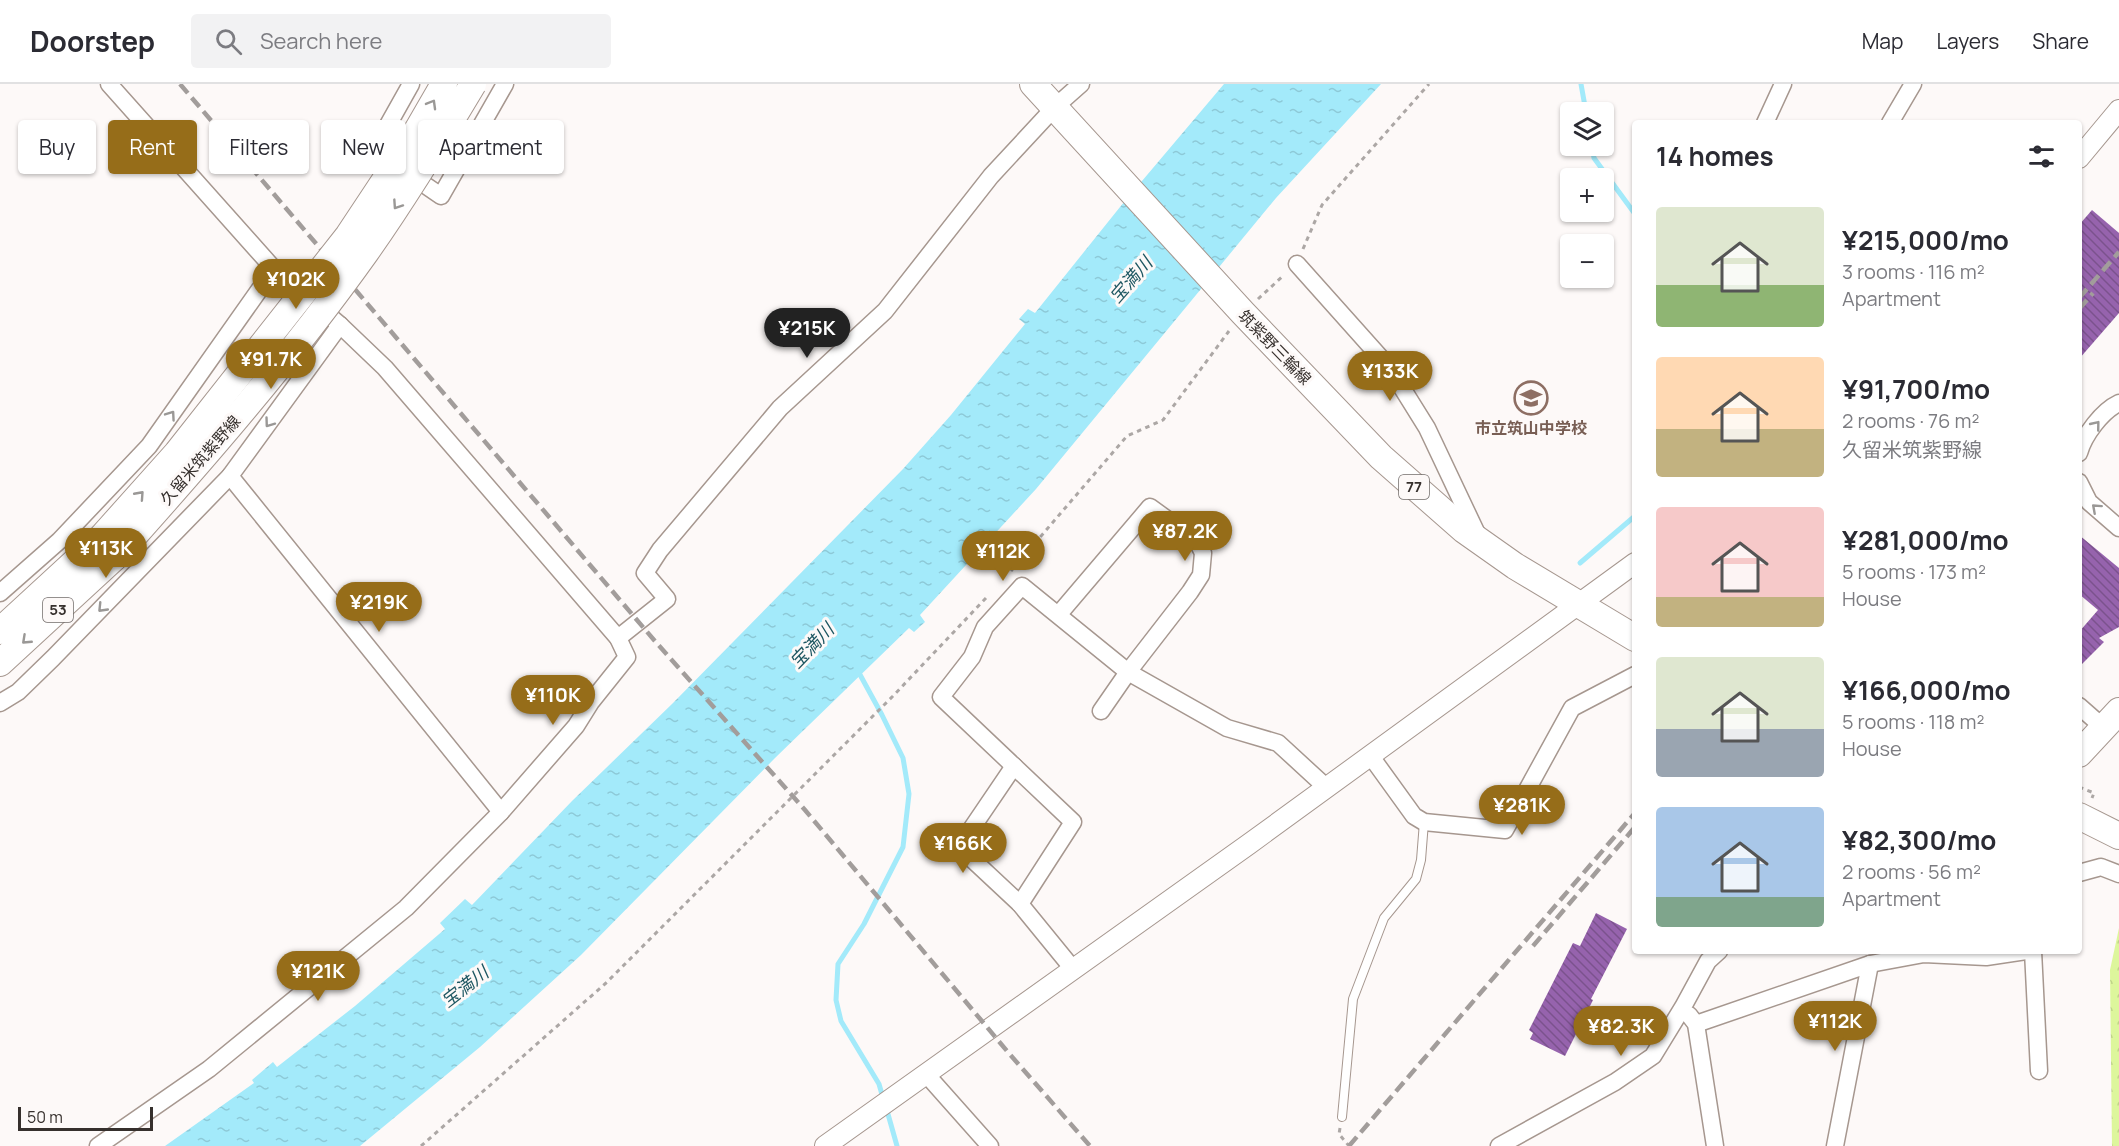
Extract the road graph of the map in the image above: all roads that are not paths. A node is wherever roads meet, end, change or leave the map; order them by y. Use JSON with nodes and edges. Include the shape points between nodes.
{"nodes":[{"id":1,"x":109,"y":84,"type":"edge"},
{"id":2,"x":411,"y":84,"type":"edge"},
{"id":3,"x":444,"y":84,"type":"edge"},
{"id":4,"x":473,"y":84,"type":"edge"},
{"id":5,"x":505,"y":84,"type":"edge"},
{"id":6,"x":1032,"y":84,"type":"edge"},
{"id":7,"x":1081,"y":84,"type":"edge"},
{"id":8,"x":1913,"y":84,"type":"edge"},
{"id":9,"x":1779,"y":87,"type":"edge"},
{"id":10,"x":1055,"y":107,"type":"junction"},
{"id":11,"x":2119,"y":110,"type":"edge"},
{"id":12,"x":1766,"y":120,"type":"edge"},
{"id":13,"x":1892,"y":120,"type":"edge"},
{"id":14,"x":2082,"y":154,"type":"edge"},
{"id":15,"x":1297,"y":264,"type":"road end"},
{"id":16,"x":274,"y":269,"type":"junction"},
{"id":17,"x":340,"y":325,"type":"junction"},
{"id":18,"x":2119,"y":403,"type":"edge"},
{"id":19,"x":2082,"y":447,"type":"edge"},
{"id":20,"x":230,"y":476,"type":"junction"},
{"id":21,"x":2082,"y":488,"type":"edge"},
{"id":22,"x":2119,"y":528,"type":"edge"},
{"id":23,"x":1482,"y":543,"type":"junction"},
{"id":24,"x":108,"y":548,"type":"junction"},
{"id":25,"x":1632,"y":565,"type":"edge"},
{"id":26,"x":0,"y":593,"type":"edge"},
{"id":27,"x":1578,"y":604,"type":"junction"},
{"id":28,"x":1059,"y":614,"type":"junction"},
{"id":29,"x":0,"y":631,"type":"edge"},
{"id":30,"x":1632,"y":636,"type":"edge"},
{"id":31,"x":618,"y":638,"type":"junction"},
{"id":32,"x":0,"y":663,"type":"edge"},
{"id":33,"x":1128,"y":672,"type":"junction"},
{"id":34,"x":1632,"y":677,"type":"edge"},
{"id":35,"x":0,"y":704,"type":"edge"},
{"id":36,"x":2082,"y":707,"type":"edge"},
{"id":37,"x":1101,"y":711,"type":"dead end"},
{"id":38,"x":2111,"y":719,"type":"edge"},
{"id":39,"x":2082,"y":751,"type":"edge"},
{"id":40,"x":1375,"y":762,"type":"dead end"},
{"id":41,"x":1014,"y":766,"type":"junction"},
{"id":42,"x":1327,"y":788,"type":"junction"},
{"id":43,"x":2082,"y":806,"type":"edge"},
{"id":44,"x":501,"y":812,"type":"junction"},
{"id":45,"x":1424,"y":822,"type":"junction"},
{"id":46,"x":2119,"y":836,"type":"edge"},
{"id":47,"x":2082,"y":872,"type":"edge"},
{"id":48,"x":2119,"y":874,"type":"edge"},
{"id":49,"x":1020,"y":904,"type":"junction"},
{"id":50,"x":1716,"y":954,"type":"edge"},
{"id":51,"x":1924,"y":954,"type":"edge"},
{"id":52,"x":1924,"y":954,"type":"edge"},
{"id":53,"x":2006,"y":954,"type":"edge"},
{"id":54,"x":2033,"y":954,"type":"edge"},
{"id":55,"x":1870,"y":964,"type":"junction"},
{"id":56,"x":1073,"y":969,"type":"junction"},
{"id":57,"x":1683,"y":1007,"type":"junction"},
{"id":58,"x":1696,"y":1024,"type":"junction"},
{"id":59,"x":2039,"y":1071,"type":"dead end"},
{"id":60,"x":926,"y":1074,"type":"junction"},
{"id":61,"x":1342,"y":1117,"type":"road end"},
{"id":62,"x":98,"y":1146,"type":"edge"},
{"id":63,"x":825,"y":1146,"type":"edge"},
{"id":64,"x":990,"y":1146,"type":"edge"},
{"id":65,"x":1499,"y":1146,"type":"edge"},
{"id":66,"x":1715,"y":1146,"type":"edge"},
{"id":67,"x":1835,"y":1146,"type":"edge"}],
"edges":[{"from":1,"to":16,"type":"street"},
{"from":2,"to":5,"type":"street","via":[[374,150],[441,196]]},
{"from":24,"to":3,"type":"main road","name":"久留米筑紫野線","number":"53","one_way":true,"bridge":true,"via":[[177,453],[348,236]]},
{"from":4,"to":24,"type":"main road","name":"久留米筑紫野線","number":"53","one_way":true,"bridge":true,"via":[[359,261],[257,394],[194,469]]},
{"from":6,"to":10,"type":"main road","name":"筑紫野三輪線","number":"77"},
{"from":7,"to":10,"type":"street"},
{"from":8,"to":13,"type":"street"},
{"from":9,"to":12,"type":"street"},
{"from":10,"to":23,"type":"main road","name":"筑紫野三輪線","number":"77","via":[[1381,457]]},
{"from":10,"to":31,"type":"street","via":[[991,176],[885,311],[780,408],[660,550],[645,573],[667,598]]},
{"from":11,"to":14,"type":"street"},
{"from":15,"to":23,"type":"street","via":[[1389,367],[1427,428]]},
{"from":16,"to":17,"type":"street"},
{"from":26,"to":16,"type":"street","one_way":true,"via":[[59,541],[149,446]]},
{"from":17,"to":20,"type":"street","one_way":true},
{"from":17,"to":31,"type":"street","via":[[385,368]]},
{"from":19,"to":18,"type":"street","one_way":true,"via":[[2091,430]]},
{"from":20,"to":35,"type":"street","one_way":true,"via":[[53,658]]},
{"from":20,"to":44,"type":"street"},
{"from":22,"to":21,"type":"street","one_way":true,"via":[[2089,502]]},
{"from":23,"to":27,"type":"main road","name":"筑紫野三輪線","number":"77"},
{"from":24,"to":29,"type":"main road","name":"久留米筑紫野線","number":"53"},
{"from":24,"to":32,"type":"main road","name":"久留米筑紫野線","number":"53","one_way":true},
{"from":25,"to":27,"type":"street"},
{"from":27,"to":30,"type":"main road","name":"筑紫野三輪線","number":"77"},
{"from":27,"to":42,"type":"street"},
{"from":28,"to":33,"type":"street"},
{"from":28,"to":33,"type":"street","via":[[1150,507],[1197,541],[1203,553],[1201,575]]},
{"from":28,"to":41,"type":"street","via":[[1022,586],[985,627],[972,657],[941,697]]},
{"from":31,"to":44,"type":"street","via":[[627,657],[576,726]]},
{"from":33,"to":37,"type":"street"},
{"from":33,"to":42,"type":"street","via":[[1227,728],[1278,743]]},
{"from":34,"to":45,"type":"street","via":[[1572,708],[1505,830]]},
{"from":36,"to":38,"type":"street"},
{"from":38,"to":39,"type":"main road"},
{"from":40,"to":45,"type":"street","via":[[1414,816]]},
{"from":41,"to":49,"type":"street","via":[[1073,822]]},
{"from":41,"to":49,"type":"street","via":[[959,847]]},
{"from":42,"to":56,"type":"street"},
{"from":43,"to":46,"type":"main road"},
{"from":44,"to":62,"type":"street","via":[[406,908],[209,1069]]},
{"from":45,"to":61,"type":"lane","via":[[1416,879],[1384,918],[1353,999]]},
{"from":47,"to":48,"type":"street","via":[[2102,867]]},
{"from":49,"to":56,"type":"street"},
{"from":50,"to":57,"type":"street"},
{"from":51,"to":53,"type":"street"},
{"from":52,"to":55,"type":"street"},
{"from":54,"to":59,"type":"street"},
{"from":55,"to":58,"type":"street"},
{"from":55,"to":67,"type":"street"},
{"from":56,"to":60,"type":"street"},
{"from":57,"to":58,"type":"street"},
{"from":57,"to":65,"type":"street","via":[[1653,1056],[1615,1082]]},
{"from":58,"to":66,"type":"street"},
{"from":60,"to":63,"type":"street"},
{"from":60,"to":64,"type":"street"}]}
